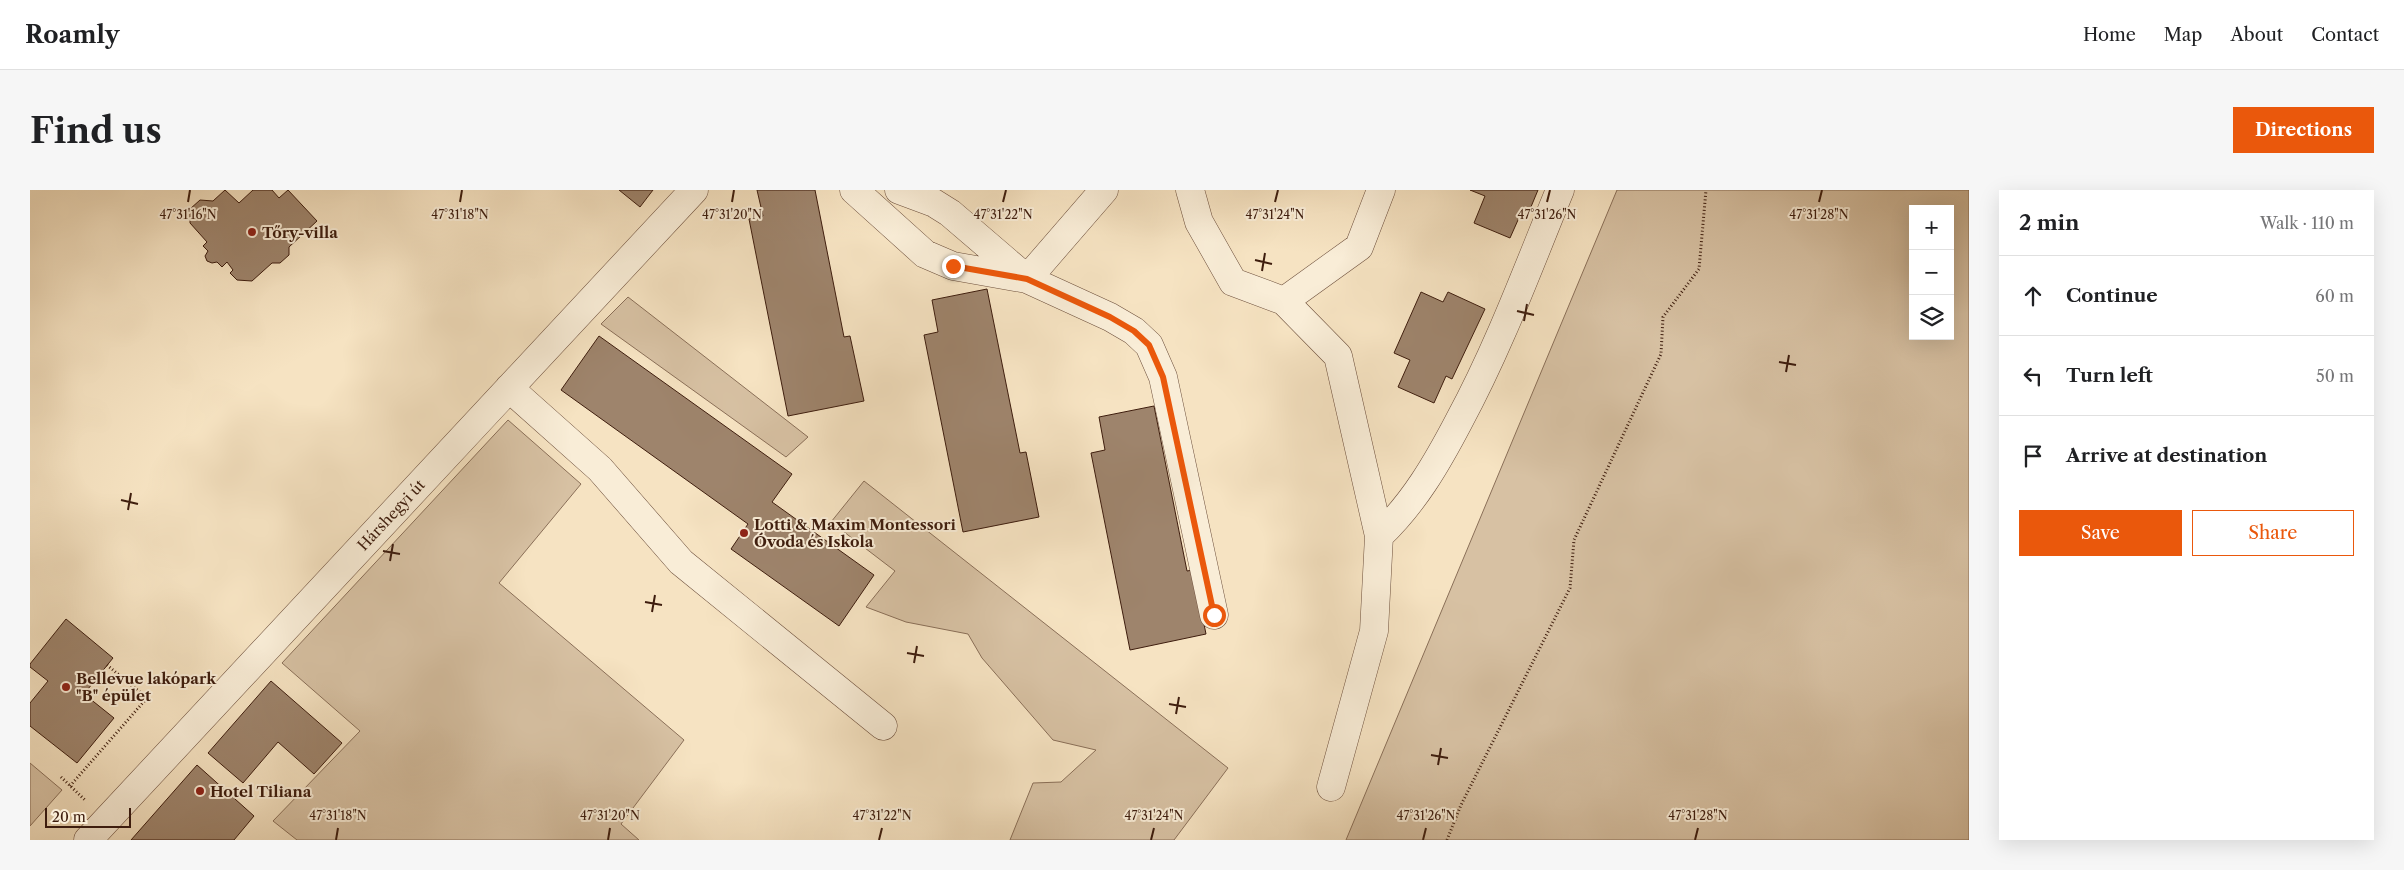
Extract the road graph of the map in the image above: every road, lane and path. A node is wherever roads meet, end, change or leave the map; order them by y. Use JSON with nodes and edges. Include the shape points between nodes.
{"nodes":[{"id":1,"x":694,"y":190,"type":"edge"},
{"id":2,"x":854,"y":190,"type":"edge"},
{"id":3,"x":899,"y":190,"type":"edge"},
{"id":4,"x":1104,"y":190,"type":"edge"},
{"id":5,"x":1190,"y":190,"type":"edge"},
{"id":6,"x":1381,"y":190,"type":"edge"},
{"id":7,"x":1560,"y":190,"type":"edge"},
{"id":8,"x":1706,"y":190,"type":"edge"},
{"id":9,"x":1027,"y":279,"type":"junction"},
{"id":10,"x":1284,"y":301,"type":"junction"},
{"id":11,"x":509,"y":388,"type":"junction"},
{"id":12,"x":1379,"y":536,"type":"junction"},
{"id":13,"x":1214,"y":615,"type":"dead end"},
{"id":14,"x":107,"y":665,"type":"dead end"},
{"id":15,"x":883,"y":726,"type":"dead end"},
{"id":16,"x":61,"y":777,"type":"dead end"},
{"id":17,"x":70,"y":786,"type":"junction"},
{"id":18,"x":1331,"y":787,"type":"dead end"},
{"id":19,"x":89,"y":804,"type":"dead end"},
{"id":20,"x":88,"y":840,"type":"edge"},
{"id":21,"x":1447,"y":840,"type":"edge"}],
"edges":[{"from":1,"to":11,"type":"street","name":"Hárshegyi út"},
{"from":2,"to":9,"type":"street","via":[[925,254],[953,266]]},
{"from":3,"to":9,"type":"street","via":[[934,203],[950,213]]},
{"from":4,"to":9,"type":"street"},
{"from":5,"to":10,"type":"street","via":[[1199,222],[1233,282]]},
{"from":6,"to":10,"type":"street","via":[[1359,246]]},
{"from":7,"to":12,"type":"street","via":[[1483,375],[1437,464],[1400,517]]},
{"from":8,"to":21,"type":"path","via":[[1699,269],[1664,317],[1661,354],[1574,540],[1570,588],[1461,805]]},
{"from":9,"to":13,"type":"street","via":[[1110,317],[1134,331],[1149,345],[1163,377]]},
{"from":10,"to":12,"type":"street","via":[[1338,356]]},
{"from":11,"to":15,"type":"street","via":[[600,469],[681,562]]},
{"from":11,"to":20,"type":"street","name":"Hárshegyi út"},
{"from":12,"to":18,"type":"street","via":[[1374,631]]},
{"from":14,"to":17,"type":"path","via":[[147,698]]},
{"from":16,"to":17,"type":"path"},
{"from":17,"to":19,"type":"path"}]}
